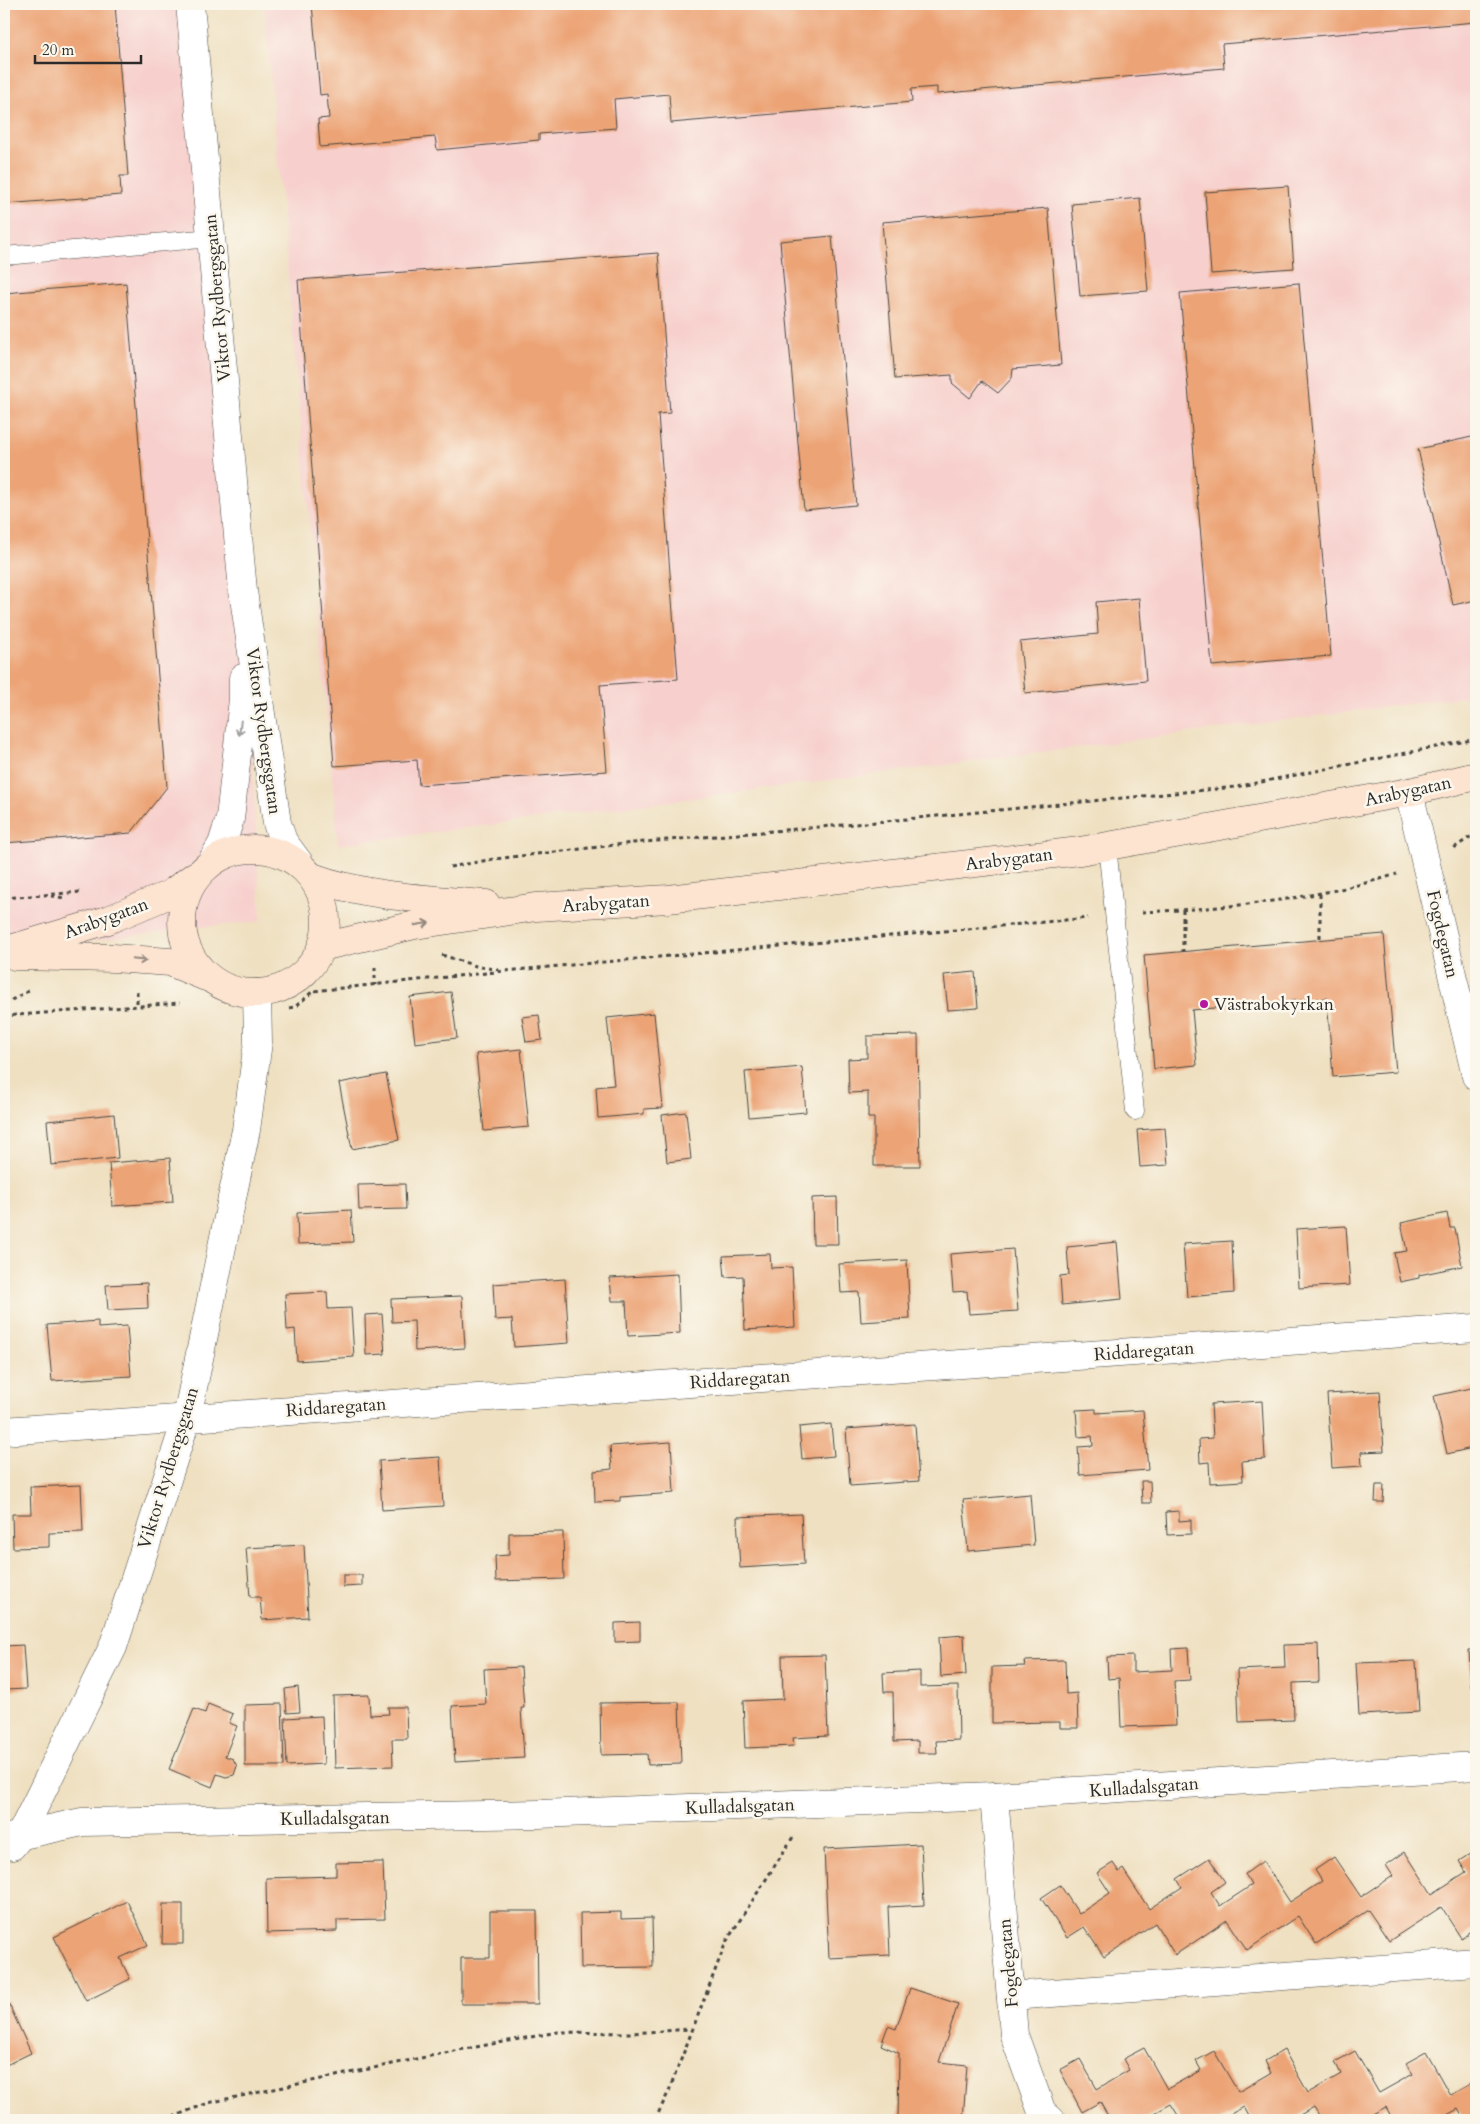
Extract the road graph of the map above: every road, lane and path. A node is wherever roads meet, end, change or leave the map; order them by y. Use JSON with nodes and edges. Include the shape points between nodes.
{"nodes":[{"id":1,"x":190,"y":4,"type":"edge"},
{"id":2,"x":212,"y":238,"type":"junction"},
{"id":3,"x":4,"y":256,"type":"edge"},
{"id":4,"x":244,"y":591,"type":"junction"},
{"id":5,"x":1476,"y":738,"type":"edge"},
{"id":6,"x":1476,"y":776,"type":"edge"},
{"id":7,"x":1409,"y":792,"type":"junction"},
{"id":8,"x":1476,"y":833,"type":"edge"},
{"id":9,"x":1107,"y":846,"type":"junction"},
{"id":10,"x":1427,"y":865,"type":"junction"},
{"id":11,"x":206,"y":866,"type":"junction"},
{"id":12,"x":442,"y":869,"type":"dead end"},
{"id":13,"x":306,"y":871,"type":"junction"},
{"id":14,"x":85,"y":892,"type":"dead end"},
{"id":15,"x":1320,"y":894,"type":"junction"},
{"id":16,"x":4,"y":898,"type":"edge"},
{"id":17,"x":536,"y":908,"type":"junction"},
{"id":18,"x":1182,"y":909,"type":"junction"},
{"id":19,"x":1114,"y":913,"type":"junction"},
{"id":20,"x":1320,"y":940,"type":"dead end"},
{"id":21,"x":322,"y":947,"type":"junction"},
{"id":22,"x":4,"y":951,"type":"edge"},
{"id":23,"x":1183,"y":952,"type":"dead end"},
{"id":24,"x":4,"y":956,"type":"edge"},
{"id":25,"x":504,"y":970,"type":"dead end"},
{"id":26,"x":212,"y":980,"type":"junction"},
{"id":27,"x":257,"y":994,"type":"junction"},
{"id":28,"x":1476,"y":1076,"type":"edge"},
{"id":29,"x":1135,"y":1111,"type":"dead end"},
{"id":30,"x":1476,"y":1328,"type":"edge"},
{"id":31,"x":187,"y":1417,"type":"junction"},
{"id":32,"x":4,"y":1431,"type":"edge"},
{"id":33,"x":1476,"y":1766,"type":"edge"},
{"id":34,"x":994,"y":1796,"type":"junction"},
{"id":35,"x":816,"y":1804,"type":"junction"},
{"id":36,"x":9,"y":1844,"type":"edge"},
{"id":37,"x":1476,"y":1962,"type":"edge"},
{"id":38,"x":1011,"y":1996,"type":"junction"},
{"id":39,"x":692,"y":2029,"type":"junction"},
{"id":40,"x":164,"y":2120,"type":"edge"},
{"id":41,"x":655,"y":2120,"type":"edge"},
{"id":42,"x":1051,"y":2120,"type":"edge"}],
"edges":[{"from":1,"to":2,"type":"street","name":"Viktor Rydbergsgatan"},
{"from":2,"to":3,"type":"lane"},
{"from":2,"to":4,"type":"street","name":"Viktor Rydbergsgatan"},
{"from":4,"to":11,"type":"street","name":"Viktor Rydbergsgatan","one_way":true,"via":[[243,699],[230,819],[222,844]]},
{"from":4,"to":13,"type":"street","name":"Viktor Rydbergsgatan","via":[[277,823],[283,841]]},
{"from":5,"to":12,"type":"path","via":[[1236,787],[633,842],[494,859]]},
{"from":6,"to":7,"type":"street","name":"Arabygatan"},
{"from":7,"to":9,"type":"street","name":"Arabygatan"},
{"from":7,"to":10,"type":"street","name":"Fogdegatan"},
{"from":8,"to":10,"type":"path"},
{"from":9,"to":17,"type":"street","name":"Arabygatan","via":[[668,898]]},
{"from":9,"to":19,"type":"lane"},
{"from":10,"to":15,"type":"path"},
{"from":10,"to":28,"type":"street","name":"Fogdegatan"},
{"from":11,"to":13,"type":"street","via":[[233,851],[257,848],[280,852]]},
{"from":11,"to":22,"type":"street","name":"Arabygatan","via":[[170,894],[132,910]]},
{"from":11,"to":26,"type":"street","via":[[189,888],[182,908],[182,929],[191,957]]},
{"from":13,"to":17,"type":"street","name":"Arabygatan","via":[[330,884],[414,898]]},
{"from":13,"to":21,"type":"street","via":[[322,894],[326,931]]},
{"from":14,"to":16,"type":"path"},
{"from":15,"to":18,"type":"path"},
{"from":15,"to":20,"type":"path"},
{"from":21,"to":17,"type":"street","name":"Arabygatan","one_way":true,"via":[[415,925]]},
{"from":18,"to":19,"type":"path"},
{"from":18,"to":23,"type":"path"},
{"from":19,"to":25,"type":"path","via":[[933,933]]},
{"from":19,"to":29,"type":"lane"},
{"from":21,"to":27,"type":"street","via":[[315,961],[295,981],[271,992]]},
{"from":24,"to":26,"type":"street","name":"Arabygatan","one_way":true,"via":[[170,962]]},
{"from":26,"to":27,"type":"street","via":[[231,990]]},
{"from":27,"to":31,"type":"street","name":"Viktor Rydbergsgatan","via":[[258,1042],[246,1130]]},
{"from":30,"to":31,"type":"street","name":"Riddaregatan"},
{"from":31,"to":32,"type":"street","name":"Riddaregatan"},
{"from":31,"to":36,"type":"street","name":"Viktor Rydbergsgatan","via":[[113,1647]]},
{"from":33,"to":34,"type":"street","name":"Kulladalsgatan"},
{"from":34,"to":35,"type":"street","name":"Kulladalsgatan"},
{"from":34,"to":38,"type":"street","name":"Fogdegatan"},
{"from":35,"to":36,"type":"street","name":"Kulladalsgatan","via":[[539,1814],[82,1822]]},
{"from":35,"to":39,"type":"path","via":[[726,1942]]},
{"from":37,"to":38,"type":"street"},
{"from":38,"to":42,"type":"street","name":"Fogdegatan","via":[[1014,2035],[1042,2112]]},
{"from":39,"to":40,"type":"path","via":[[630,2033],[558,2032],[208,2103]]},
{"from":39,"to":41,"type":"path"}]}
